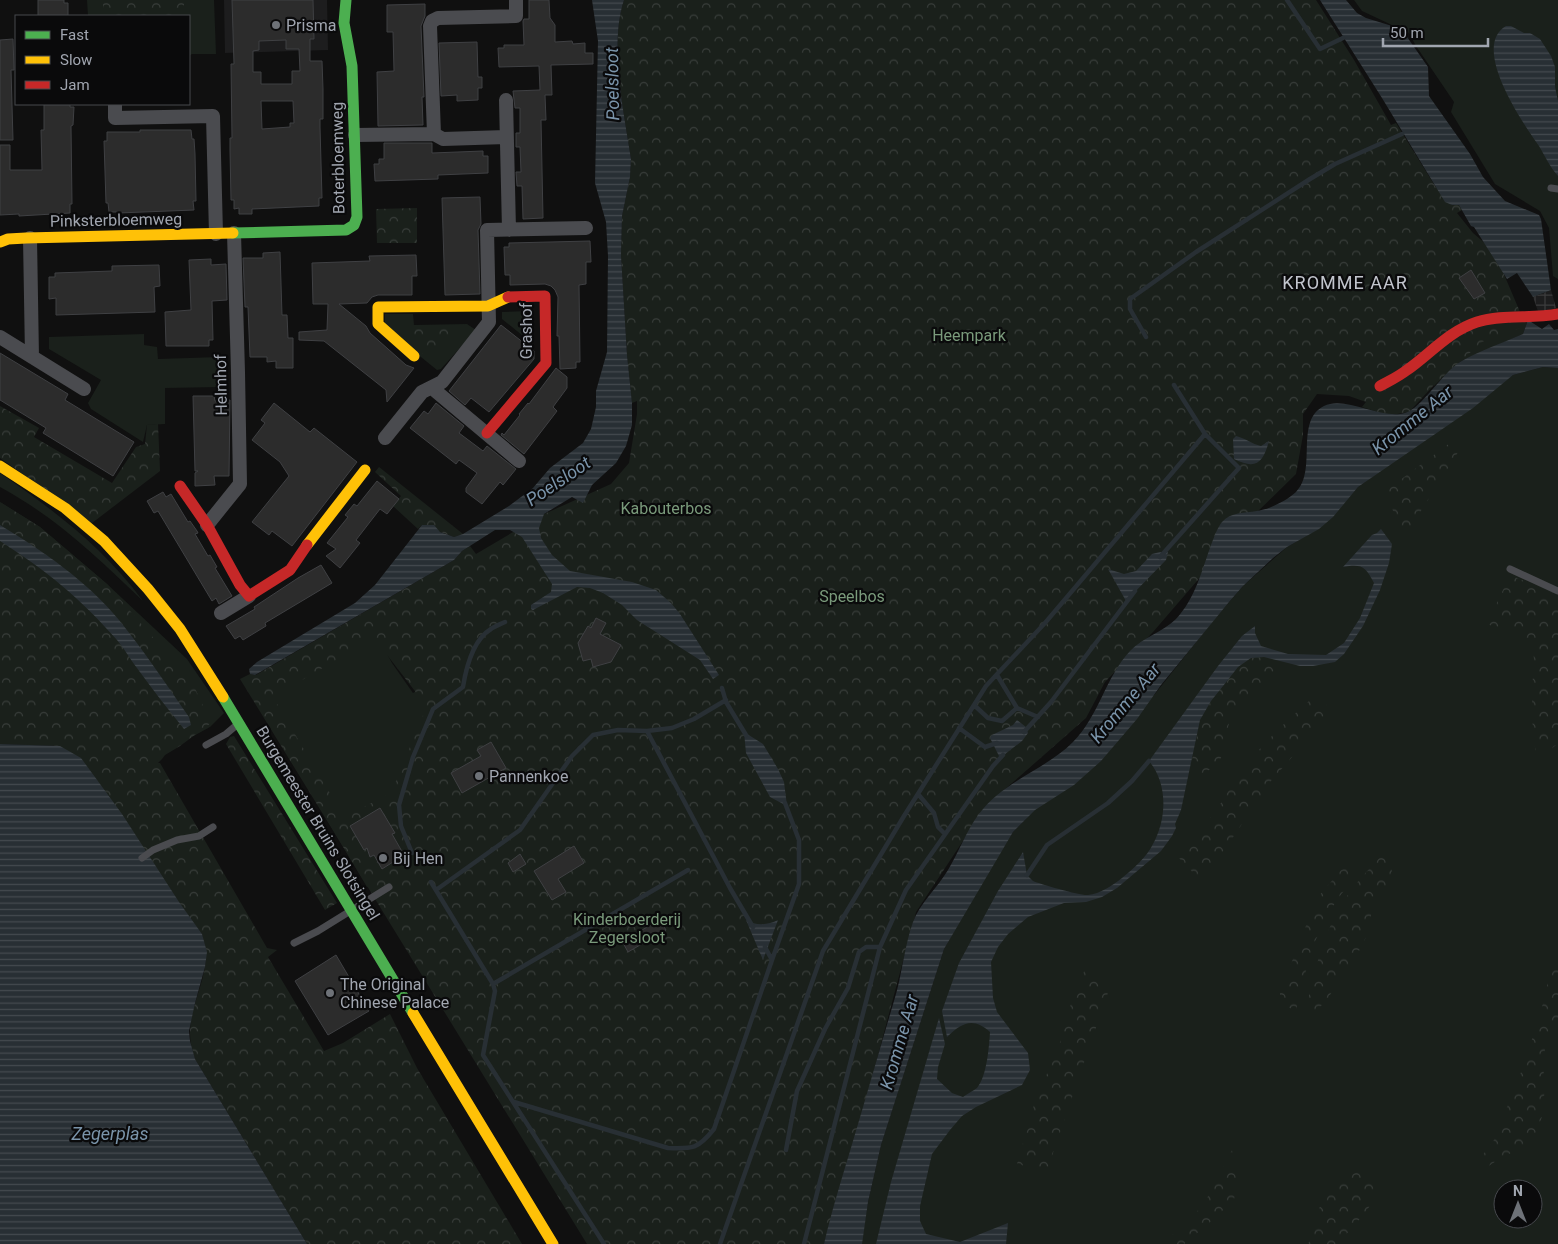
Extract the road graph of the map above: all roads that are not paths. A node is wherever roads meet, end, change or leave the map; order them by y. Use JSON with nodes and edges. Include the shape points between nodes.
{"nodes":[{"id":1,"x":346,"y":0,"type":"edge"},
{"id":2,"x":516,"y":0,"type":"edge"},
{"id":3,"x":506,"y":100,"type":"dead end"},
{"id":4,"x":186,"y":110,"type":"edge"},
{"id":5,"x":115,"y":111,"type":"edge"},
{"id":6,"x":434,"y":134,"type":"junction"},
{"id":7,"x":355,"y":136,"type":"junction"},
{"id":8,"x":506,"y":137,"type":"junction"},
{"id":9,"x":586,"y":228,"type":"dead end"},
{"id":10,"x":508,"y":230,"type":"junction"},
{"id":11,"x":216,"y":234,"type":"junction"},
{"id":12,"x":234,"y":234,"type":"junction"},
{"id":13,"x":30,"y":238,"type":"junction"},
{"id":14,"x":0,"y":242,"type":"edge"},
{"id":15,"x":488,"y":306,"type":"junction"},
{"id":16,"x":1558,"y":314,"type":"edge"},
{"id":17,"x":0,"y":337,"type":"edge"},
{"id":18,"x":414,"y":356,"type":"dead end"},
{"id":19,"x":32,"y":357,"type":"junction"},
{"id":20,"x":1380,"y":386,"type":"dead end"},
{"id":21,"x":432,"y":388,"type":"junction"},
{"id":22,"x":84,"y":389,"type":"dead end"},
{"id":23,"x":487,"y":433,"type":"junction"},
{"id":24,"x":385,"y":438,"type":"dead end"},
{"id":25,"x":520,"y":461,"type":"dead end"},
{"id":26,"x":0,"y":466,"type":"edge"},
{"id":27,"x":365,"y":470,"type":"dead end"},
{"id":28,"x":180,"y":486,"type":"dead end"},
{"id":29,"x":207,"y":525,"type":"junction"},
{"id":30,"x":1510,"y":569,"type":"dead end"},
{"id":31,"x":1558,"y":591,"type":"edge"},
{"id":32,"x":249,"y":596,"type":"junction"},
{"id":33,"x":221,"y":613,"type":"dead end"},
{"id":34,"x":240,"y":723,"type":"junction"},
{"id":35,"x":206,"y":745,"type":"dead end"},
{"id":36,"x":213,"y":827,"type":"dead end"},
{"id":37,"x":142,"y":858,"type":"dead end"},
{"id":38,"x":389,"y":887,"type":"dead end"},
{"id":39,"x":351,"y":910,"type":"junction"},
{"id":40,"x":294,"y":942,"type":"dead end"},
{"id":41,"x":554,"y":1244,"type":"edge"}],
"edges":[{"from":1,"to":7,"type":"street","name":"Boterbloemweg","via":[[344,23],[352,66]]},
{"from":2,"to":6,"type":"street","via":[[516,16],[438,18],[432,21]]},
{"from":3,"to":8,"type":"street"},
{"from":4,"to":5,"type":"street"},
{"from":4,"to":11,"type":"street","via":[[213,116]]},
{"from":6,"to":7,"type":"street"},
{"from":6,"to":8,"type":"street","via":[[443,139]]},
{"from":7,"to":12,"type":"street","name":"Boterbloemweg","via":[[357,217],[354,226],[346,230]]},
{"from":8,"to":10,"type":"street"},
{"from":9,"to":10,"type":"street"},
{"from":10,"to":15,"type":"street","via":[[487,230]]},
{"from":11,"to":12,"type":"street","name":"Pinksterbloemweg"},
{"from":11,"to":13,"type":"street","name":"Pinksterbloemweg"},
{"from":12,"to":29,"type":"street","name":"Helmhof","via":[[240,484]]},
{"from":13,"to":14,"type":"street","name":"Pinksterbloemweg"},
{"from":13,"to":19,"type":"street"},
{"from":15,"to":18,"type":"street","name":"Grashof","via":[[378,307],[378,324]]},
{"from":15,"to":21,"type":"street","via":[[489,322],[442,382]]},
{"from":15,"to":23,"type":"street","name":"Grashof","via":[[505,297],[545,296],[546,363]]},
{"from":16,"to":20,"type":"street","via":[[1497,317],[1474,323],[1454,333],[1398,377]]},
{"from":17,"to":19,"type":"street"},
{"from":19,"to":22,"type":"street"},
{"from":21,"to":23,"type":"street"},
{"from":21,"to":24,"type":"street","via":[[422,392]]},
{"from":23,"to":25,"type":"street"},
{"from":26,"to":34,"type":"street","name":"Burgemeester Bruins Slotsingel","via":[[65,508],[126,564],[180,629]]},
{"from":27,"to":32,"type":"street","via":[[290,570]]},
{"from":28,"to":29,"type":"street"},
{"from":29,"to":32,"type":"street"},
{"from":30,"to":31,"type":"lane"},
{"from":32,"to":33,"type":"street"},
{"from":34,"to":35,"type":"lane"},
{"from":34,"to":39,"type":"street","name":"Burgemeester Bruins Slotsingel"},
{"from":36,"to":37,"type":"lane","via":[[199,836],[176,840],[153,850]]},
{"from":38,"to":39,"type":"lane"},
{"from":39,"to":40,"type":"lane"},
{"from":39,"to":41,"type":"street","name":"Burgemeester Bruins Slotsingel"}]}
